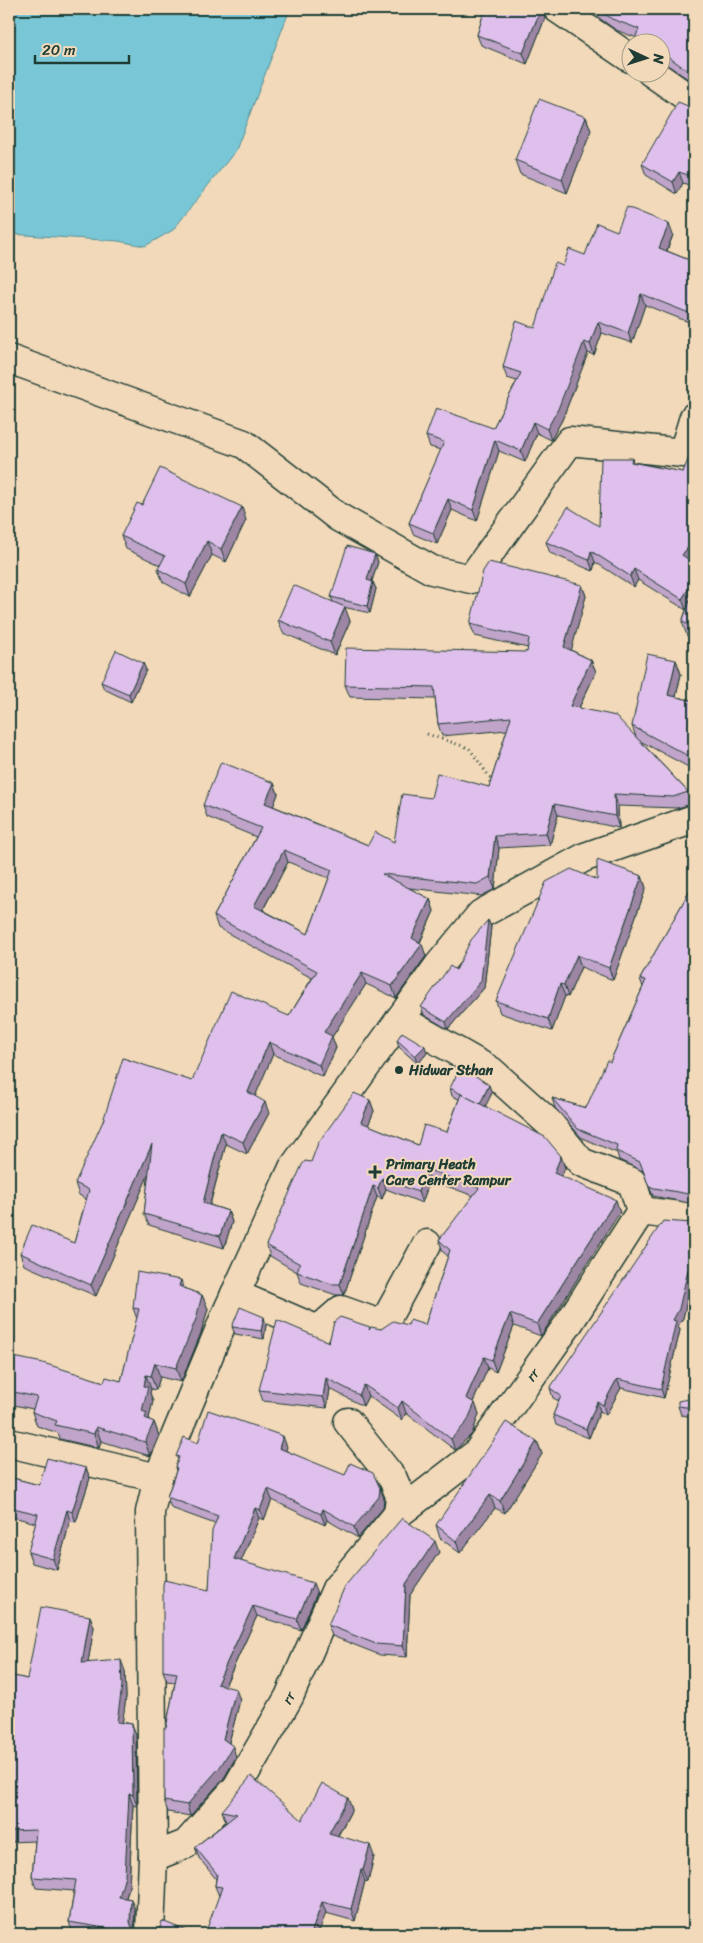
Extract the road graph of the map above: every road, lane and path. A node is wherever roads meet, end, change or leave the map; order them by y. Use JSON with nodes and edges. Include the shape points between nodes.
{"nodes":[{"id":1,"x":558,"y":9,"type":"edge"},
{"id":2,"x":620,"y":51,"type":"edge"},
{"id":3,"x":665,"y":82,"type":"edge"},
{"id":4,"x":694,"y":102,"type":"edge"},
{"id":5,"x":9,"y":359,"type":"edge"},
{"id":6,"x":694,"y":417,"type":"edge"},
{"id":7,"x":427,"y":734,"type":"dead end"},
{"id":8,"x":484,"y":797,"type":"edge"},
{"id":9,"x":694,"y":819,"type":"edge"},
{"id":10,"x":400,"y":1019,"type":"junction"},
{"id":11,"x":641,"y":1211,"type":"junction"},
{"id":12,"x":694,"y":1218,"type":"edge"},
{"id":13,"x":427,"y":1244,"type":"dead end"},
{"id":14,"x":235,"y":1294,"type":"junction"},
{"id":15,"x":348,"y":1422,"type":"dead end"},
{"id":16,"x":9,"y":1443,"type":"edge"},
{"id":17,"x":158,"y":1478,"type":"junction"},
{"id":18,"x":398,"y":1514,"type":"junction"},
{"id":19,"x":153,"y":1857,"type":"junction"},
{"id":20,"x":150,"y":1934,"type":"edge"}],
"edges":[{"from":1,"to":2,"type":"street"},
{"from":3,"to":4,"type":"street"},
{"from":5,"to":6,"type":"street","via":[[244,444],[338,517],[432,570],[471,579],[570,441],[683,453]]},
{"from":7,"to":8,"type":"path","via":[[469,748],[491,779]]},
{"from":9,"to":10,"type":"street","via":[[585,857],[481,914]]},
{"from":10,"to":11,"type":"street","via":[[491,1071],[549,1122],[581,1162],[632,1182]]},
{"from":10,"to":14,"type":"street","via":[[292,1168]]},
{"from":11,"to":12,"type":"street"},
{"from":11,"to":18,"type":"street","name":"rr","via":[[567,1326],[477,1453]]},
{"from":13,"to":14,"type":"street","via":[[383,1325],[341,1310],[318,1330]]},
{"from":14,"to":17,"type":"street"},
{"from":15,"to":18,"type":"street","via":[[393,1479],[400,1496]]},
{"from":16,"to":17,"type":"street"},
{"from":17,"to":19,"type":"street","via":[[150,1512]]},
{"from":18,"to":19,"type":"street","name":"rr","via":[[336,1590],[289,1697],[237,1787],[186,1844]]},
{"from":19,"to":20,"type":"street"}]}
